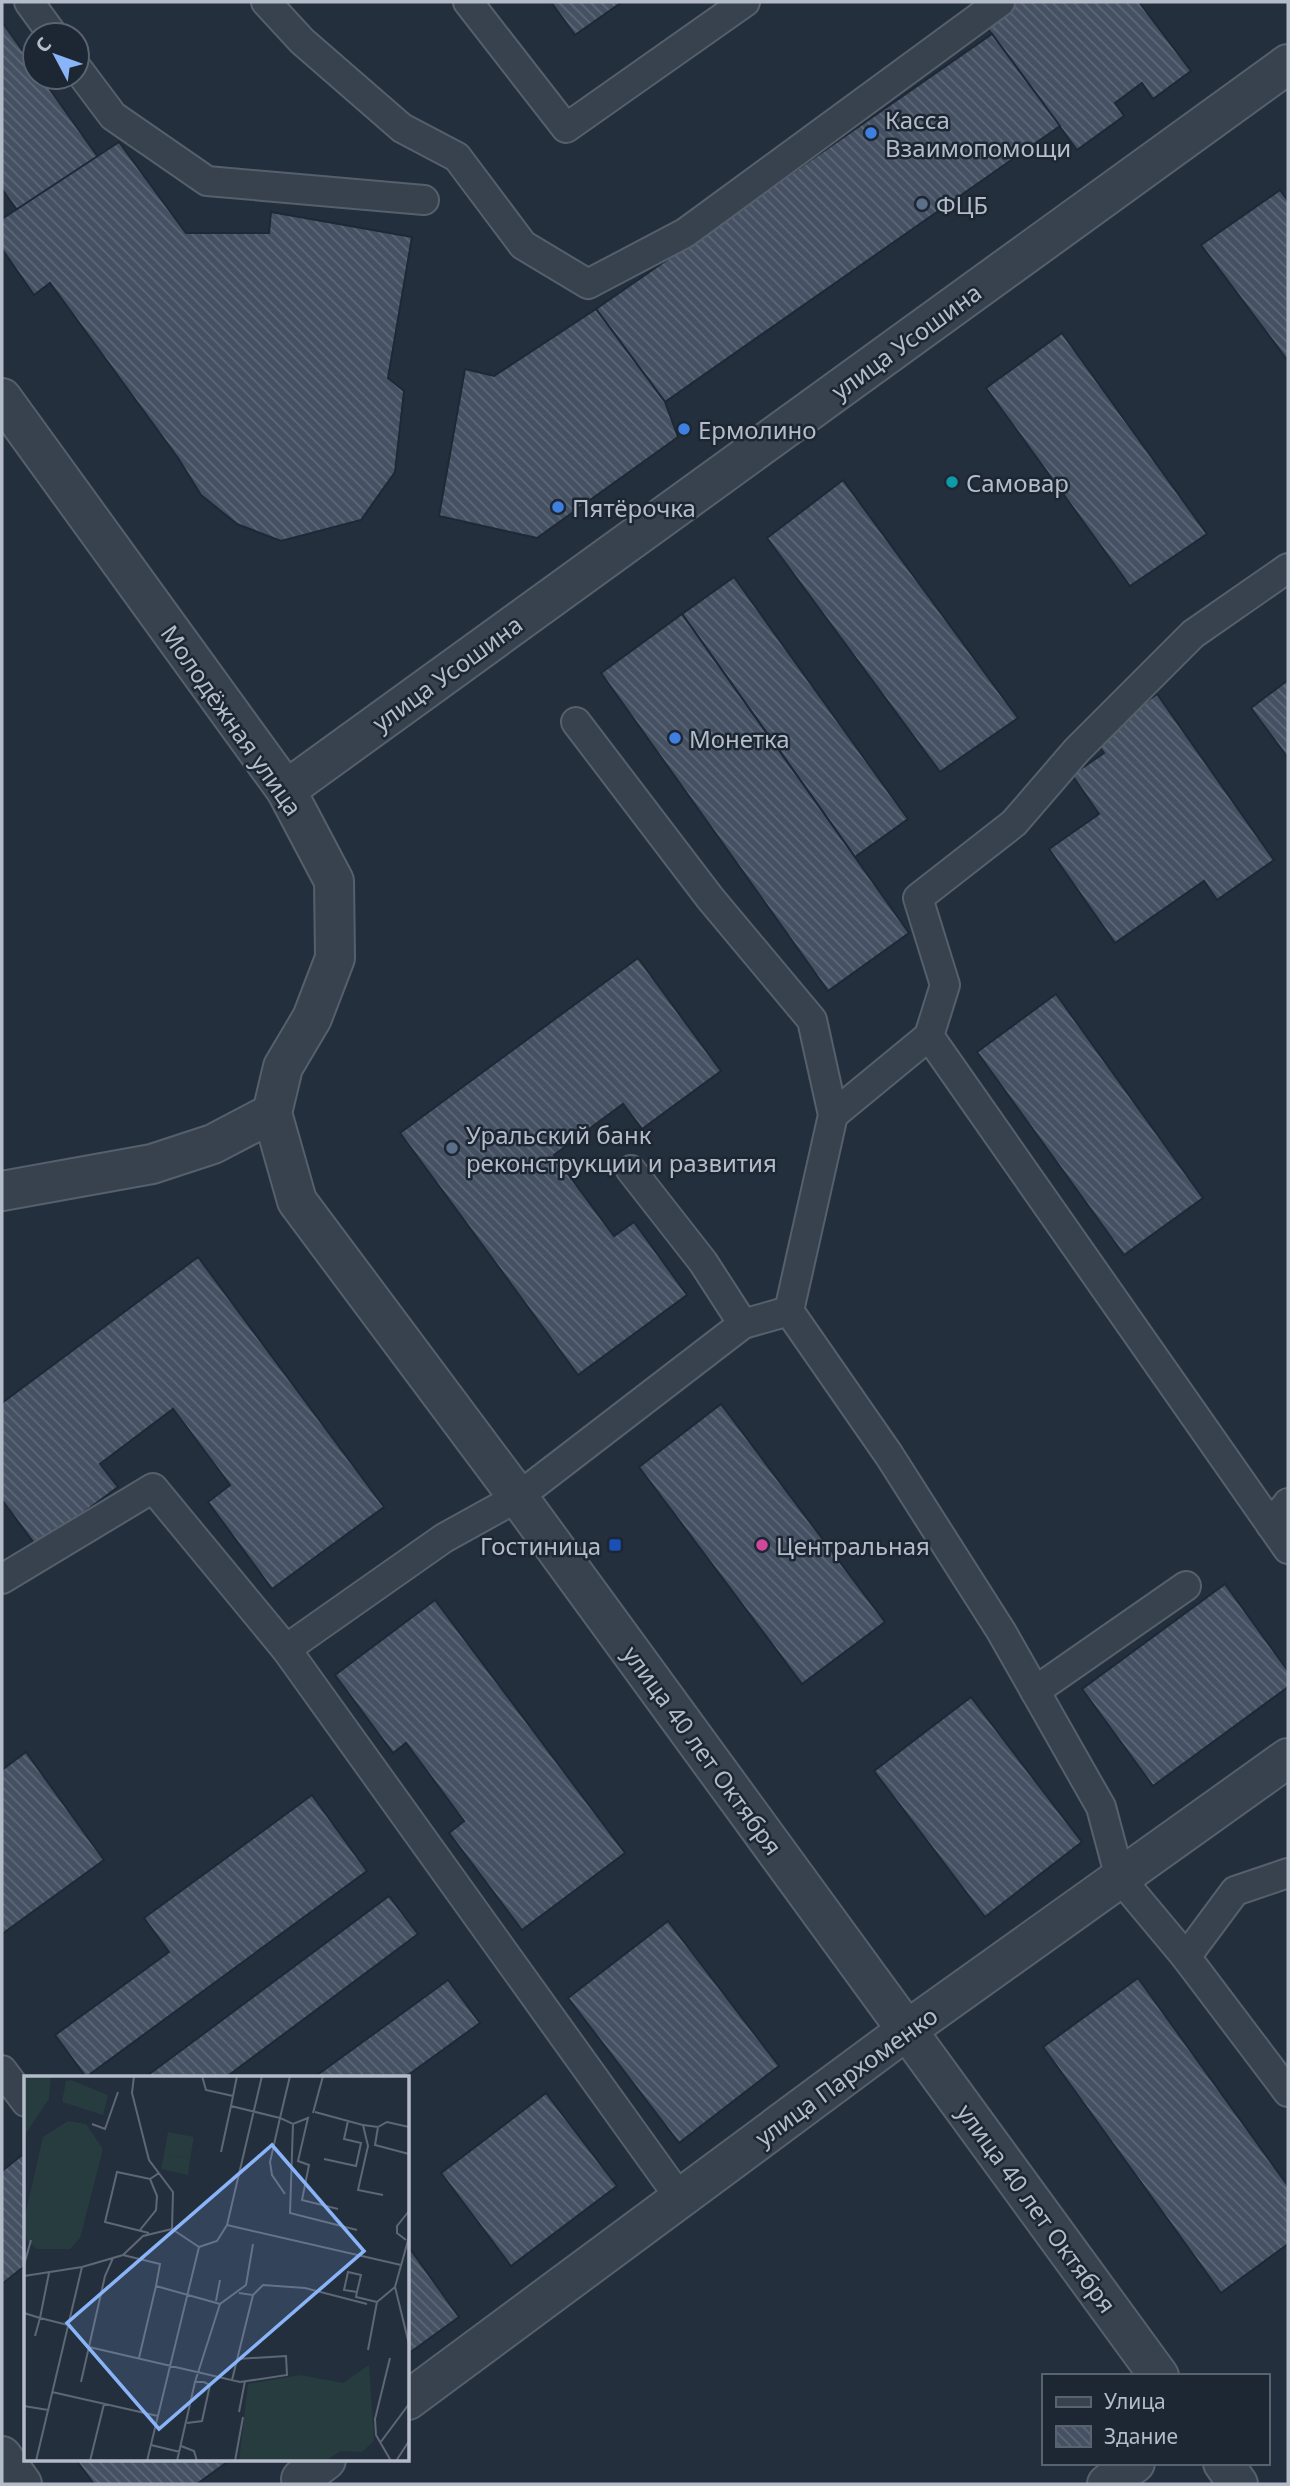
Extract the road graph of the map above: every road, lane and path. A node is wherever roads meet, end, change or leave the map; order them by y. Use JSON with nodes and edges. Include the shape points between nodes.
{"nodes":[{"id":1,"x":29,"y":2,"type":"edge"},
{"id":2,"x":266,"y":2,"type":"edge"},
{"id":3,"x":468,"y":2,"type":"edge"},
{"id":4,"x":745,"y":2,"type":"edge"},
{"id":5,"x":1000,"y":2,"type":"edge"},
{"id":6,"x":43,"y":21,"type":"edge"},
{"id":7,"x":1288,"y":64,"type":"edge"},
{"id":8,"x":91,"y":87,"type":"edge"},
{"id":9,"x":424,"y":200,"type":"dead end"},
{"id":10,"x":2,"y":398,"type":"edge"},
{"id":11,"x":1288,"y":568,"type":"edge"},
{"id":12,"x":576,"y":722,"type":"dead end"},
{"id":13,"x":286,"y":790,"type":"junction"},
{"id":14,"x":929,"y":1036,"type":"junction"},
{"id":15,"x":272,"y":1114,"type":"junction"},
{"id":16,"x":833,"y":1115,"type":"junction"},
{"id":17,"x":631,"y":1170,"type":"dead end"},
{"id":18,"x":2,"y":1191,"type":"edge"},
{"id":19,"x":789,"y":1311,"type":"junction"},
{"id":20,"x":743,"y":1324,"type":"junction"},
{"id":21,"x":518,"y":1497,"type":"junction"},
{"id":22,"x":1280,"y":1514,"type":"edge"},
{"id":23,"x":1288,"y":1549,"type":"edge"},
{"id":24,"x":2,"y":1579,"type":"edge"},
{"id":25,"x":1186,"y":1586,"type":"dead end"},
{"id":26,"x":286,"y":1649,"type":"junction"},
{"id":27,"x":1035,"y":1691,"type":"junction"},
{"id":28,"x":1288,"y":1758,"type":"edge"},
{"id":29,"x":1288,"y":1873,"type":"edge"},
{"id":30,"x":1120,"y":1878,"type":"junction"},
{"id":31,"x":1185,"y":1956,"type":"junction"},
{"id":32,"x":907,"y":2030,"type":"junction"},
{"id":33,"x":2,"y":2070,"type":"edge"},
{"id":34,"x":1288,"y":2092,"type":"edge"},
{"id":35,"x":24,"y":2099,"type":"edge"},
{"id":36,"x":680,"y":2198,"type":"junction"},
{"id":37,"x":1158,"y":2374,"type":"edge"},
{"id":38,"x":410,"y":2398,"type":"edge"},
{"id":39,"x":2,"y":2456,"type":"edge"},
{"id":40,"x":1132,"y":2465,"type":"edge"},
{"id":41,"x":1224,"y":2465,"type":"edge"},
{"id":42,"x":22,"y":2484,"type":"edge"},
{"id":43,"x":1107,"y":2484,"type":"edge"},
{"id":44,"x":1238,"y":2484,"type":"edge"}],
"edges":[{"from":1,"to":6,"type":"lane"},
{"from":2,"to":5,"type":"lane","via":[[302,41],[402,128],[457,157],[523,245],[588,284],[685,233]]},
{"from":3,"to":4,"type":"lane","via":[[566,128]]},
{"from":7,"to":13,"type":"street","name":"улица Усошина"},
{"from":8,"to":9,"type":"lane","via":[[113,116],[207,181]]},
{"from":10,"to":13,"type":"street","name":"Молодёжная улица"},
{"from":11,"to":14,"type":"lane","via":[[1193,634],[1077,750],[1014,823],[918,898],[945,985]]},
{"from":12,"to":16,"type":"lane","via":[[710,898],[812,1020]]},
{"from":13,"to":15,"type":"street","name":"Молодёжная улица","via":[[334,881],[335,958],[312,1018],[283,1067]]},
{"from":14,"to":16,"type":"lane"},
{"from":14,"to":22,"type":"lane"},
{"from":15,"to":18,"type":"street","via":[[213,1144],[152,1164]]},
{"from":15,"to":21,"type":"street","name":"улица 40 лет Октября","via":[[297,1200]]},
{"from":16,"to":19,"type":"lane"},
{"from":17,"to":20,"type":"lane","via":[[704,1262]]},
{"from":19,"to":20,"type":"lane"},
{"from":19,"to":27,"type":"lane","via":[[889,1455]]},
{"from":20,"to":21,"type":"lane"},
{"from":21,"to":26,"type":"lane","via":[[444,1538]]},
{"from":21,"to":32,"type":"street","name":"улица 40 лет Октября"},
{"from":22,"to":23,"type":"lane"},
{"from":24,"to":26,"type":"lane","via":[[153,1488]]},
{"from":25,"to":27,"type":"lane"},
{"from":26,"to":36,"type":"lane"},
{"from":27,"to":30,"type":"lane","via":[[1101,1807]]},
{"from":28,"to":30,"type":"street","name":"улица Пархоменко"},
{"from":29,"to":31,"type":"lane","via":[[1235,1891]]},
{"from":30,"to":31,"type":"lane"},
{"from":30,"to":32,"type":"street","name":"улица Пархоменко"},
{"from":31,"to":34,"type":"lane"},
{"from":32,"to":36,"type":"street","name":"улица Пархоменко"},
{"from":32,"to":37,"type":"street","name":"улица 40 лет Октября"},
{"from":33,"to":35,"type":"lane"},
{"from":36,"to":38,"type":"street","name":"улица Пархоменко"},
{"from":39,"to":42,"type":"street"},
{"from":40,"to":43,"type":"street"},
{"from":41,"to":44,"type":"street"}]}
